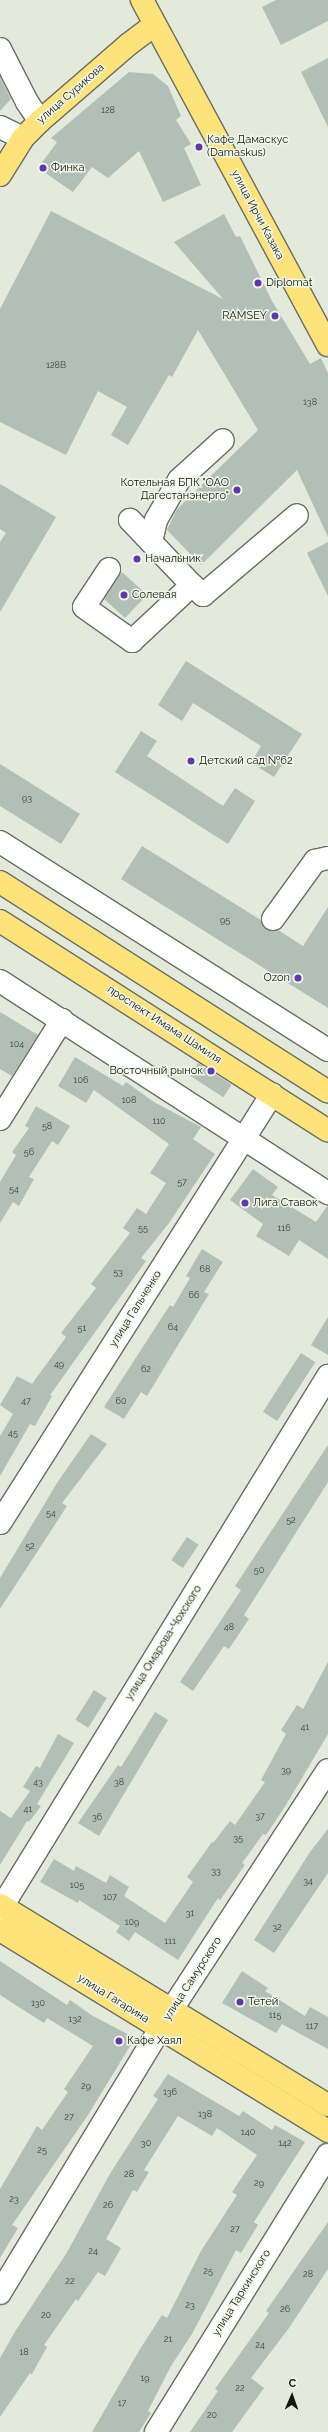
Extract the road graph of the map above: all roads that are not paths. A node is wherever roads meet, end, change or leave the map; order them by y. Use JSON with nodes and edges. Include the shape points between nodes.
{"nodes":[{"id":1,"x":142,"y":0,"type":"edge"},
{"id":2,"x":154,"y":25,"type":"junction"},
{"id":3,"x":0,"y":49,"type":"edge"},
{"id":4,"x":40,"y":121,"type":"junction"},
{"id":5,"x":0,"y":127,"type":"edge"},
{"id":6,"x":24,"y":138,"type":"junction"},
{"id":7,"x":0,"y":175,"type":"edge"},
{"id":8,"x":328,"y":345,"type":"edge"},
{"id":9,"x":223,"y":440,"type":"dead end"},
{"id":10,"x":297,"y":515,"type":"dead end"},
{"id":11,"x":130,"y":520,"type":"dead end"},
{"id":12,"x":151,"y":542,"type":"junction"},
{"id":13,"x":108,"y":569,"type":"dead end"},
{"id":14,"x":192,"y":585,"type":"junction"},
{"id":15,"x":0,"y":842,"type":"edge"},
{"id":16,"x":328,"y":858,"type":"edge"},
{"id":17,"x":0,"y":882,"type":"edge"},
{"id":18,"x":273,"y":919,"type":"dead end"},
{"id":19,"x":0,"y":920,"type":"edge"},
{"id":20,"x":0,"y":981,"type":"edge"},
{"id":21,"x":62,"y":1020,"type":"junction"},
{"id":22,"x":328,"y":1050,"type":"edge"},
{"id":23,"x":328,"y":1092,"type":"edge"},
{"id":24,"x":272,"y":1094,"type":"junction"},
{"id":25,"x":0,"y":1119,"type":"edge"},
{"id":26,"x":328,"y":1131,"type":"edge"},
{"id":27,"x":244,"y":1139,"type":"junction"},
{"id":28,"x":328,"y":1193,"type":"edge"},
{"id":29,"x":328,"y":1376,"type":"edge"},
{"id":30,"x":0,"y":1522,"type":"edge"},
{"id":31,"x":328,"y":1770,"type":"edge"},
{"id":32,"x":1,"y":1907,"type":"edge"},
{"id":33,"x":0,"y":1930,"type":"edge"},
{"id":34,"x":172,"y":2009,"type":"junction"},
{"id":35,"x":161,"y":2029,"type":"junction"},
{"id":36,"x":328,"y":2105,"type":"edge"},
{"id":37,"x":328,"y":2131,"type":"edge"},
{"id":38,"x":328,"y":2155,"type":"edge"},
{"id":39,"x":0,"y":2294,"type":"edge"},
{"id":40,"x":156,"y":2432,"type":"edge"}],
"edges":[{"from":1,"to":2,"type":"main road","name":"улица Ирчи Казака"},
{"from":2,"to":4,"type":"main road","name":"улица Сурикова"},
{"from":2,"to":8,"type":"main road","name":"улица Ирчи Казака"},
{"from":3,"to":4,"type":"street","via":[[27,102]]},
{"from":4,"to":6,"type":"main road","name":"улица Сурикова"},
{"from":5,"to":6,"type":"street"},
{"from":6,"to":7,"type":"main road","name":"улица Сурикова"},
{"from":9,"to":12,"type":"street","via":[[179,480],[156,520]]},
{"from":10,"to":14,"type":"street","via":[[203,595]]},
{"from":11,"to":12,"type":"street"},
{"from":12,"to":14,"type":"street"},
{"from":13,"to":14,"type":"street","via":[[84,607],[132,641]]},
{"from":15,"to":22,"type":"street"},
{"from":16,"to":18,"type":"street","via":[[314,861]]},
{"from":17,"to":23,"type":"main road"},
{"from":19,"to":24,"type":"main road","name":"проспект Имама Шамиля"},
{"from":20,"to":21,"type":"street"},
{"from":21,"to":25,"type":"street"},
{"from":21,"to":27,"type":"street"},
{"from":24,"to":26,"type":"main road","name":"проспект Имама Шамиля"},
{"from":24,"to":27,"type":"street","name":"улица Гальченко"},
{"from":27,"to":28,"type":"street"},
{"from":27,"to":30,"type":"street","name":"улица Гальченко"},
{"from":29,"to":32,"type":"street","name":"улица Омарова-Чохского"},
{"from":31,"to":34,"type":"street","name":"улица Самурского"},
{"from":32,"to":34,"type":"main road","name":"улица Гагарина"},
{"from":33,"to":35,"type":"main road","name":"улица Гагарина"},
{"from":34,"to":35,"type":"street","name":"улица Самурского"},
{"from":34,"to":36,"type":"main road","name":"улица Гагарина"},
{"from":35,"to":37,"type":"main road","name":"улица Гагарина"},
{"from":35,"to":39,"type":"street","name":"улица Самурского"},
{"from":38,"to":40,"type":"street","name":"улица Таркинского"}]}
